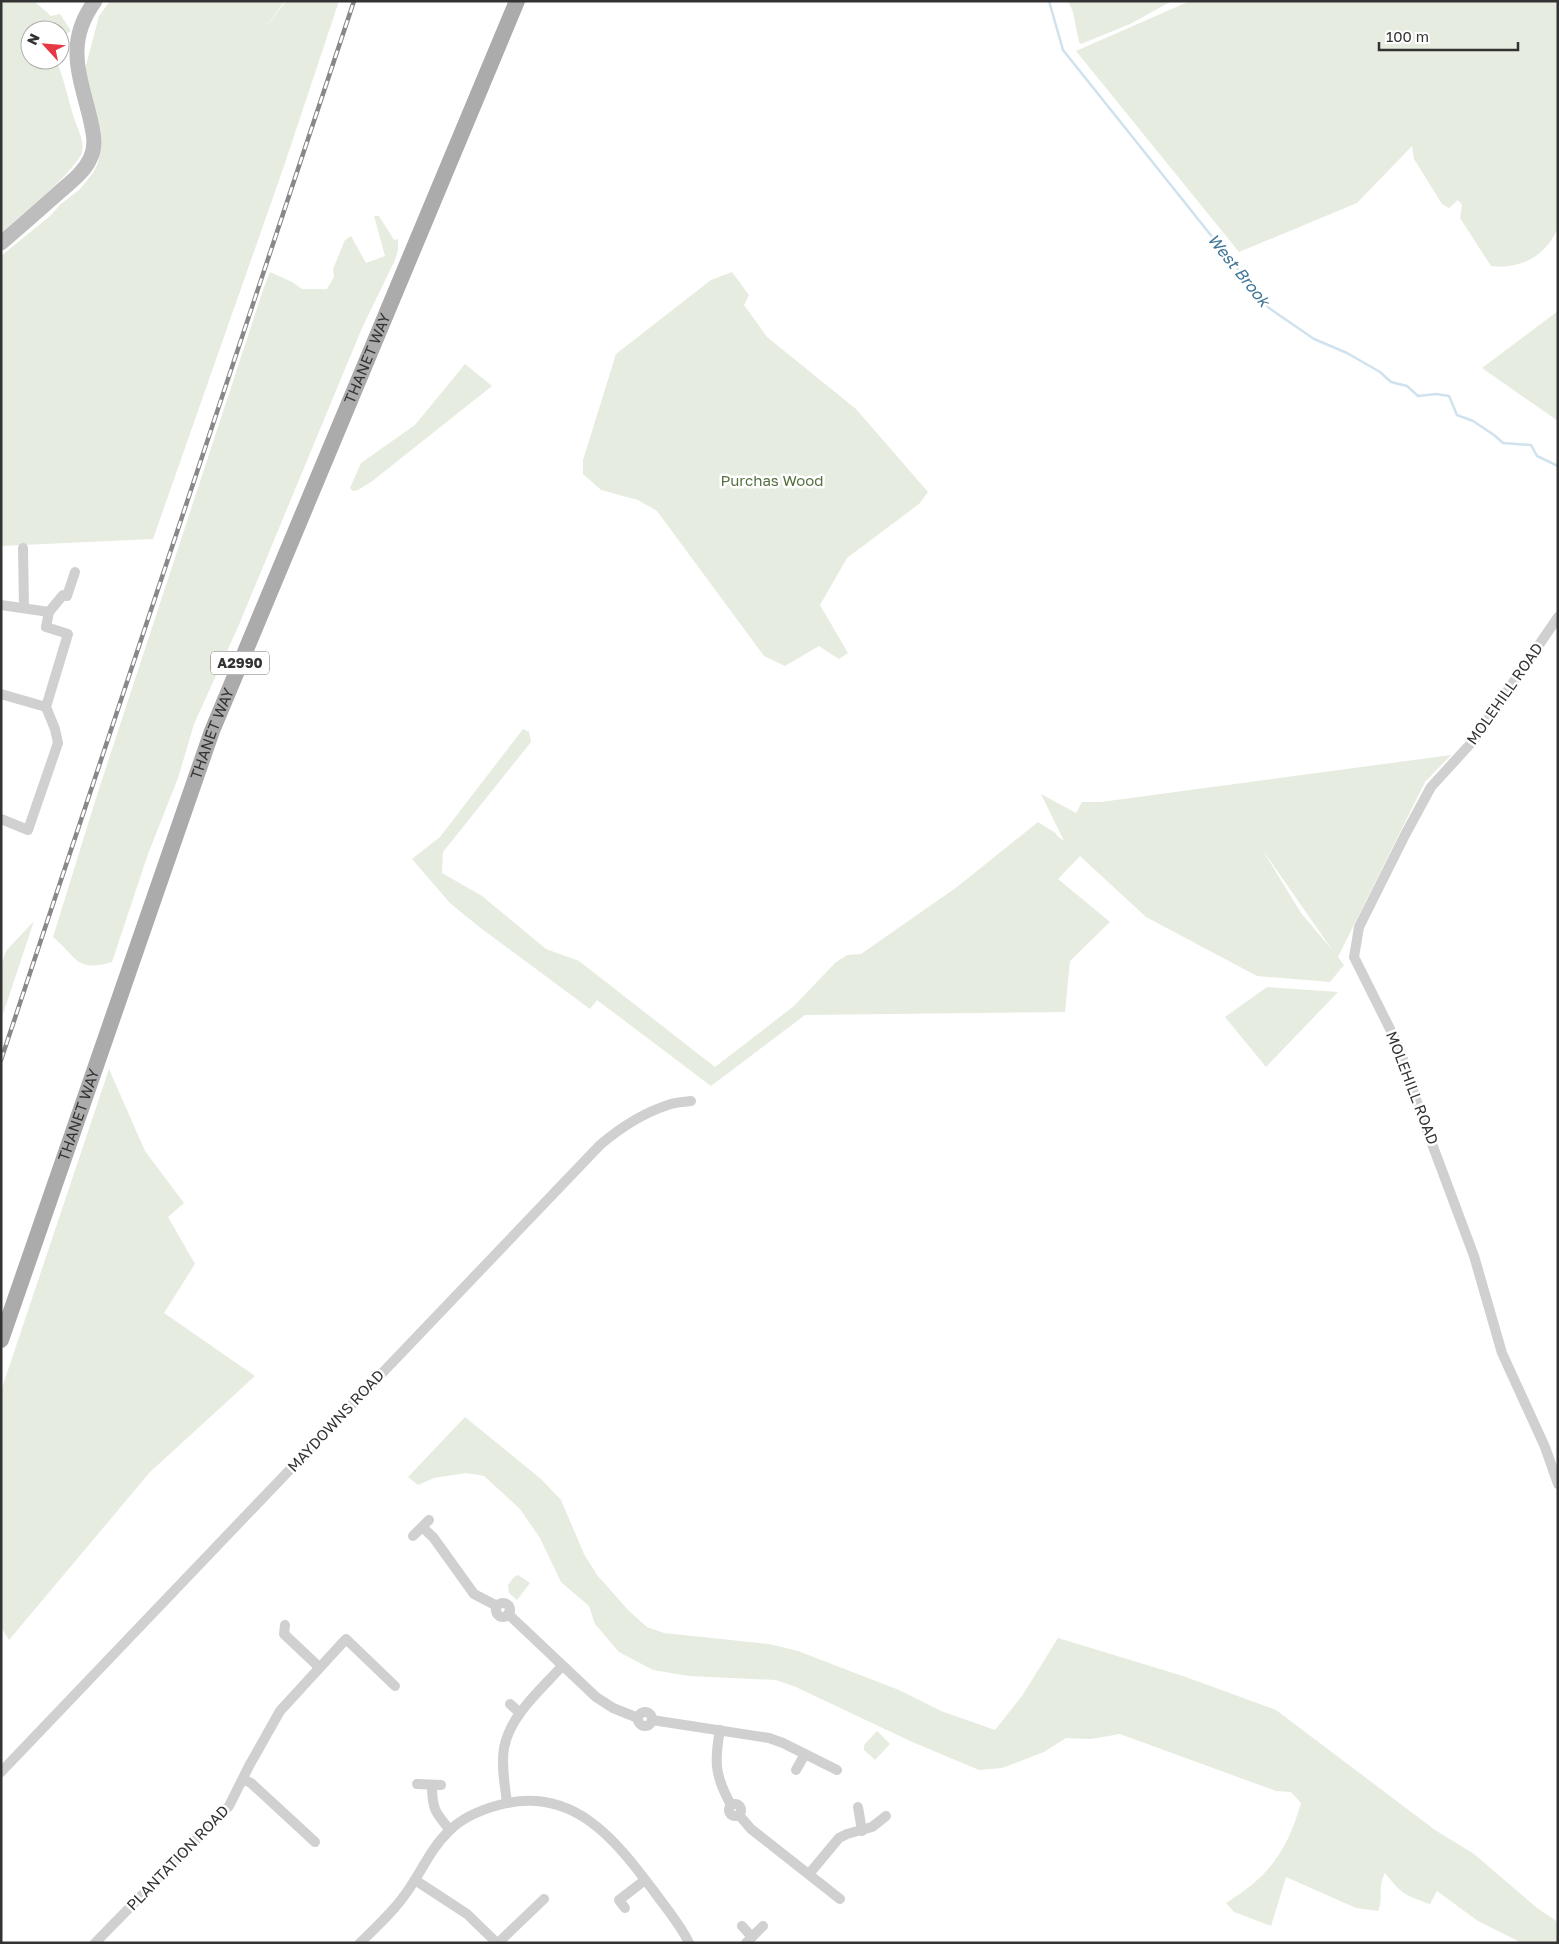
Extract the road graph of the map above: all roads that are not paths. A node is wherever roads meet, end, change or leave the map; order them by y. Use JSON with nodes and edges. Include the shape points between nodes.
{"nodes":[{"id":1,"x":95,"y":1,"type":"edge"},
{"id":2,"x":517,"y":1,"type":"edge"},
{"id":3,"x":1,"y":243,"type":"edge"},
{"id":4,"x":22,"y":548,"type":"dead end"},
{"id":5,"x":75,"y":572,"type":"dead end"},
{"id":6,"x":1,"y":605,"type":"edge"},
{"id":7,"x":24,"y":608,"type":"junction"},
{"id":8,"x":49,"y":612,"type":"junction"},
{"id":9,"x":1558,"y":617,"type":"edge"},
{"id":10,"x":1,"y":694,"type":"edge"},
{"id":11,"x":46,"y":707,"type":"junction"},
{"id":12,"x":1,"y":820,"type":"edge"},
{"id":13,"x":691,"y":1101,"type":"dead end"},
{"id":14,"x":1,"y":1340,"type":"edge"},
{"id":15,"x":1558,"y":1484,"type":"edge"},
{"id":16,"x":412,"y":1536,"type":"dead end"},
{"id":17,"x":285,"y":1625,"type":"dead end"},
{"id":18,"x":562,"y":1666,"type":"junction"},
{"id":19,"x":318,"y":1667,"type":"junction"},
{"id":20,"x":395,"y":1686,"type":"dead end"},
{"id":21,"x":510,"y":1704,"type":"dead end"},
{"id":22,"x":520,"y":1713,"type":"junction"},
{"id":23,"x":720,"y":1730,"type":"junction"},
{"id":24,"x":805,"y":1754,"type":"junction"},
{"id":25,"x":796,"y":1770,"type":"dead end"},
{"id":26,"x":837,"y":1770,"type":"dead end"},
{"id":27,"x":1,"y":1772,"type":"edge"},
{"id":28,"x":243,"y":1779,"type":"junction"},
{"id":29,"x":417,"y":1784,"type":"dead end"},
{"id":30,"x":507,"y":1803,"type":"junction"},
{"id":31,"x":858,"y":1807,"type":"dead end"},
{"id":32,"x":886,"y":1816,"type":"dead end"},
{"id":33,"x":450,"y":1830,"type":"junction"},
{"id":34,"x":862,"y":1831,"type":"junction"},
{"id":35,"x":315,"y":1842,"type":"dead end"},
{"id":36,"x":809,"y":1874,"type":"junction"},
{"id":37,"x":415,"y":1880,"type":"junction"},
{"id":38,"x":645,"y":1880,"type":"junction"},
{"id":39,"x":544,"y":1900,"type":"dead end"},
{"id":40,"x":840,"y":1900,"type":"dead end"},
{"id":41,"x":625,"y":1908,"type":"dead end"},
{"id":42,"x":742,"y":1926,"type":"dead end"},
{"id":43,"x":763,"y":1926,"type":"dead end"},
{"id":44,"x":749,"y":1940,"type":"edge"},
{"id":45,"x":95,"y":1943,"type":"edge"},
{"id":46,"x":360,"y":1943,"type":"edge"},
{"id":47,"x":497,"y":1943,"type":"edge"},
{"id":48,"x":690,"y":1943,"type":"edge"}],
"edges":[{"from":1,"to":3,"type":"main road","via":[[78,33],[76,52],[94,133],[92,153],[80,174]]},
{"from":2,"to":14,"type":"main road","name":"THANET WAY","number":"A2990","via":[[212,731]]},
{"from":4,"to":7,"type":"street"},
{"from":5,"to":8,"type":"street","via":[[68,596],[63,594]]},
{"from":6,"to":7,"type":"street"},
{"from":7,"to":8,"type":"street"},
{"from":8,"to":11,"type":"street","via":[[46,627],[68,634]]},
{"from":9,"to":15,"type":"street","name":"MOLEHILL ROAD","via":[[1473,741],[1431,787],[1360,927],[1354,957],[1399,1047],[1474,1256],[1502,1353],[1545,1447]]},
{"from":10,"to":11,"type":"street"},
{"from":11,"to":12,"type":"street","via":[[58,743],[28,830]]},
{"from":13,"to":27,"type":"street","name":"MAYDOWNS ROAD","via":[[669,1104],[618,1130],[600,1145]]},
{"from":16,"to":18,"type":"street","via":[[426,1523],[433,1538],[474,1594],[497,1606],[499,1615],[504,1617],[508,1614]]},
{"from":17,"to":19,"type":"street","via":[[284,1634]]},
{"from":18,"to":22,"type":"street"},
{"from":18,"to":23,"type":"street","via":[[596,1697],[638,1718],[644,1726],[652,1720]]},
{"from":19,"to":20,"type":"street","name":"PLANTATION ROAD","via":[[346,1638]]},
{"from":19,"to":28,"type":"street","name":"PLANTATION ROAD","via":[[280,1711]]},
{"from":21,"to":22,"type":"street"},
{"from":22,"to":30,"type":"street","via":[[504,1749]]},
{"from":23,"to":24,"type":"street","via":[[769,1738]]},
{"from":23,"to":36,"type":"street","via":[[715,1765],[720,1784],[731,1804],[740,1806],[738,1815],[751,1829]]},
{"from":24,"to":25,"type":"street"},
{"from":24,"to":26,"type":"street"},
{"from":28,"to":35,"type":"street"},
{"from":28,"to":45,"type":"street","name":"PLANTATION ROAD","via":[[230,1806]]},
{"from":29,"to":33,"type":"street","via":[[437,1785],[432,1802],[436,1813]]},
{"from":30,"to":33,"type":"street","via":[[481,1810]]},
{"from":30,"to":38,"type":"street","via":[[555,1804],[588,1818],[615,1842]]},
{"from":31,"to":34,"type":"street"},
{"from":32,"to":34,"type":"street"},
{"from":33,"to":37,"type":"street"},
{"from":34,"to":36,"type":"street","via":[[839,1838]]},
{"from":36,"to":40,"type":"street"},
{"from":37,"to":46,"type":"street","via":[[392,1911]]},
{"from":37,"to":47,"type":"street","via":[[468,1914]]},
{"from":38,"to":41,"type":"street","via":[[619,1900]]},
{"from":38,"to":48,"type":"street"},
{"from":39,"to":47,"type":"street"},
{"from":42,"to":44,"type":"street"},
{"from":43,"to":44,"type":"street"}]}
